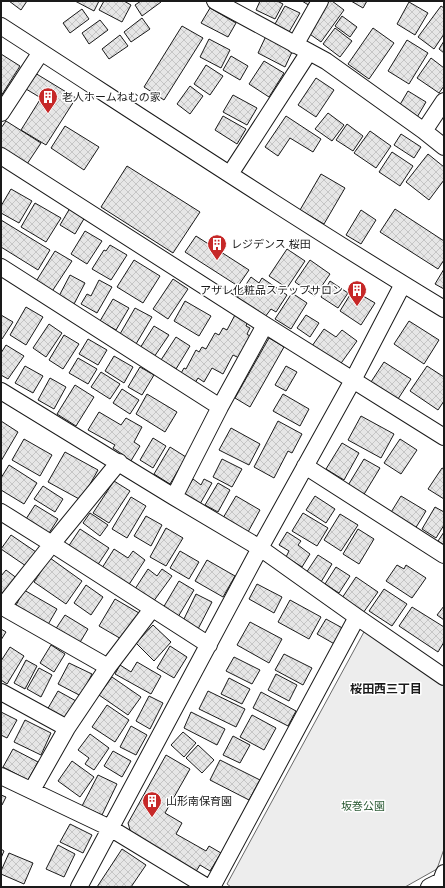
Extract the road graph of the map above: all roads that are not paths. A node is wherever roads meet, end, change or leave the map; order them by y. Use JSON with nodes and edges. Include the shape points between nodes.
{"nodes":[{"id":1,"x":215,"y":1,"type":"edge"},
{"id":2,"x":320,"y":1,"type":"edge"},
{"id":3,"x":1,"y":26,"type":"edge"},
{"id":4,"x":295,"y":45,"type":"junction"},
{"id":5,"x":40,"y":52,"type":"junction"},
{"id":6,"x":309,"y":52,"type":"junction"},
{"id":7,"x":444,"y":100,"type":"edge"},
{"id":8,"x":1,"y":113,"type":"edge"},
{"id":9,"x":424,"y":131,"type":"junction"},
{"id":10,"x":444,"y":147,"type":"edge"},
{"id":11,"x":1,"y":156,"type":"edge"},
{"id":12,"x":230,"y":174,"type":"junction"},
{"id":13,"x":1,"y":267,"type":"edge"},
{"id":14,"x":403,"y":284,"type":"junction"},
{"id":15,"x":444,"y":309,"type":"edge"},
{"id":16,"x":266,"y":325,"type":"junction"},
{"id":17,"x":353,"y":380,"type":"junction"},
{"id":18,"x":1,"y":391,"type":"edge"},
{"id":19,"x":220,"y":407,"type":"junction"},
{"id":20,"x":444,"y":436,"type":"edge"},
{"id":21,"x":119,"y":462,"type":"junction"},
{"id":22,"x":306,"y":466,"type":"junction"},
{"id":23,"x":174,"y":497,"type":"junction"},
{"id":24,"x":1,"y":512,"type":"edge"},
{"id":25,"x":52,"y":544,"type":"junction"},
{"id":26,"x":260,"y":548,"type":"junction"},
{"id":27,"x":444,"y":555,"type":"edge"},
{"id":28,"x":2,"y":607,"type":"edge"},
{"id":29,"x":152,"y":609,"type":"junction"},
{"id":30,"x":357,"y":617,"type":"junction"},
{"id":31,"x":209,"y":645,"type":"junction"},
{"id":32,"x":108,"y":667,"type":"junction"},
{"id":33,"x":444,"y":677,"type":"edge"},
{"id":34,"x":1,"y":692,"type":"edge"},
{"id":35,"x":67,"y":728,"type":"junction"},
{"id":36,"x":1,"y":776,"type":"edge"},
{"id":37,"x":32,"y":790,"type":"junction"},
{"id":38,"x":110,"y":828,"type":"junction"},
{"id":39,"x":79,"y":887,"type":"edge"},
{"id":40,"x":207,"y":887,"type":"edge"},
{"id":41,"x":212,"y":887,"type":"edge"}],
"edges":[{"from":1,"to":4,"type":"street"},
{"from":2,"to":4,"type":"street"},
{"from":3,"to":5,"type":"street"},
{"from":4,"to":6,"type":"street"},
{"from":5,"to":8,"type":"street"},
{"from":5,"to":12,"type":"street"},
{"from":6,"to":9,"type":"street","via":[[326,61]]},
{"from":6,"to":12,"type":"street"},
{"from":7,"to":9,"type":"street"},
{"from":9,"to":10,"type":"street"},
{"from":11,"to":16,"type":"street"},
{"from":12,"to":14,"type":"street"},
{"from":13,"to":19,"type":"street"},
{"from":14,"to":15,"type":"street"},
{"from":14,"to":17,"type":"street"},
{"from":16,"to":17,"type":"street"},
{"from":16,"to":19,"type":"street"},
{"from":17,"to":20,"type":"street"},
{"from":17,"to":22,"type":"street"},
{"from":18,"to":21,"type":"street"},
{"from":19,"to":23,"type":"street"},
{"from":21,"to":23,"type":"street"},
{"from":21,"to":25,"type":"street"},
{"from":22,"to":26,"type":"street"},
{"from":22,"to":27,"type":"street"},
{"from":23,"to":26,"type":"street"},
{"from":24,"to":25,"type":"street"},
{"from":25,"to":28,"type":"street"},
{"from":25,"to":29,"type":"street"},
{"from":26,"to":30,"type":"street"},
{"from":26,"to":31,"type":"street"},
{"from":28,"to":32,"type":"street"},
{"from":29,"to":31,"type":"street"},
{"from":29,"to":32,"type":"street"},
{"from":30,"to":33,"type":"street"},
{"from":30,"to":41,"type":"street"},
{"from":31,"to":38,"type":"street"},
{"from":32,"to":35,"type":"street"},
{"from":34,"to":35,"type":"street"},
{"from":35,"to":37,"type":"street"},
{"from":36,"to":37,"type":"street"},
{"from":37,"to":38,"type":"street"},
{"from":38,"to":39,"type":"street"},
{"from":38,"to":40,"type":"street"}]}
